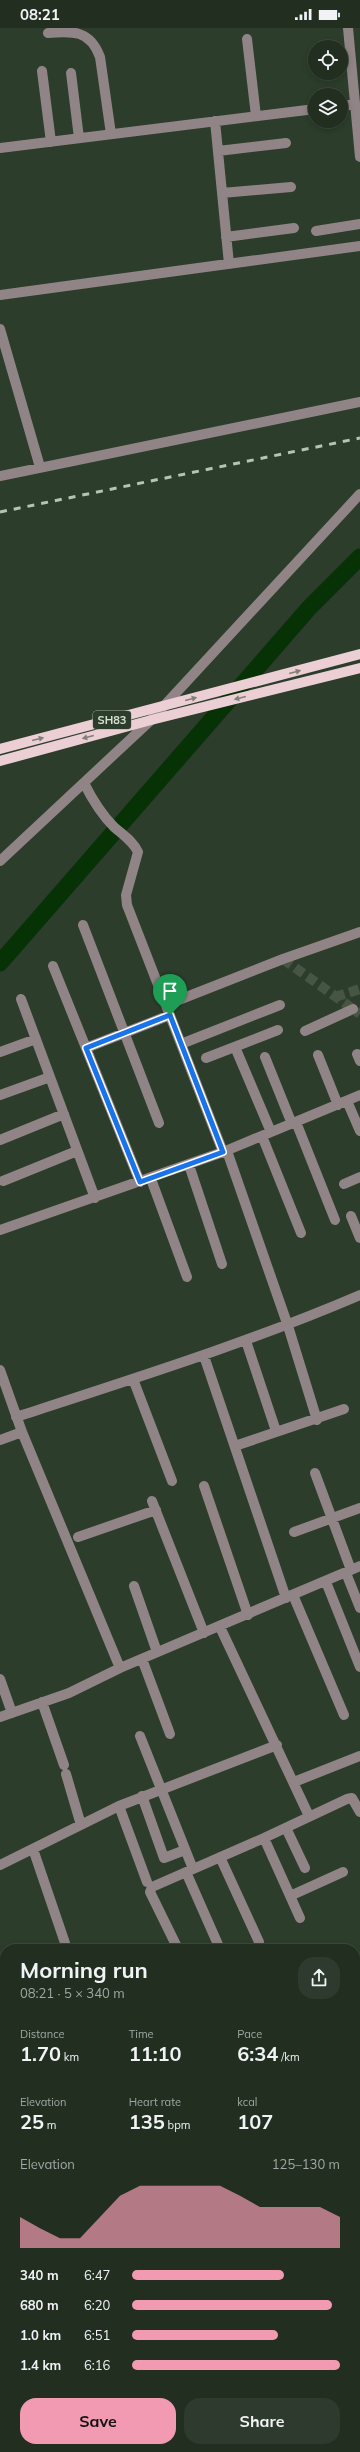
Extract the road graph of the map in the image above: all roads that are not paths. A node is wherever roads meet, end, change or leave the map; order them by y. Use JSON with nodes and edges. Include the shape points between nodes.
{"nodes":[{"id":1,"x":348,"y":28,"type":"edge"},
{"id":2,"x":48,"y":33,"type":"dead end"},
{"id":3,"x":247,"y":39,"type":"dead end"},
{"id":4,"x":42,"y":71,"type":"dead end"},
{"id":5,"x":71,"y":73,"type":"dead end"},
{"id":6,"x":355,"y":104,"type":"junction"},
{"id":7,"x":348,"y":105,"type":"edge"},
{"id":8,"x":308,"y":110,"type":"edge"},
{"id":9,"x":256,"y":116,"type":"junction"},
{"id":10,"x":215,"y":121,"type":"junction"},
{"id":11,"x":111,"y":134,"type":"junction"},
{"id":12,"x":79,"y":138,"type":"junction"},
{"id":13,"x":51,"y":142,"type":"junction"},
{"id":14,"x":286,"y":143,"type":"dead end"},
{"id":15,"x":0,"y":148,"type":"edge"},
{"id":16,"x":218,"y":151,"type":"junction"},
{"id":17,"x":360,"y":157,"type":"edge"},
{"id":18,"x":291,"y":187,"type":"dead end"},
{"id":19,"x":222,"y":193,"type":"junction"},
{"id":20,"x":360,"y":224,"type":"edge"},
{"id":21,"x":294,"y":228,"type":"dead end"},
{"id":22,"x":316,"y":231,"type":"dead end"},
{"id":23,"x":226,"y":237,"type":"junction"},
{"id":24,"x":360,"y":246,"type":"edge"},
{"id":25,"x":229,"y":264,"type":"junction"},
{"id":26,"x":0,"y":295,"type":"edge"},
{"id":27,"x":0,"y":329,"type":"edge"},
{"id":28,"x":360,"y":402,"type":"edge"},
{"id":29,"x":40,"y":467,"type":"junction"},
{"id":30,"x":0,"y":476,"type":"edge"},
{"id":31,"x":360,"y":494,"type":"edge"},
{"id":32,"x":360,"y":654,"type":"edge"},
{"id":33,"x":360,"y":668,"type":"edge"},
{"id":34,"x":163,"y":707,"type":"junction"},
{"id":35,"x":151,"y":720,"type":"junction"},
{"id":36,"x":0,"y":749,"type":"edge"},
{"id":37,"x":0,"y":761,"type":"edge"},
{"id":38,"x":84,"y":783,"type":"junction"},
{"id":39,"x":0,"y":861,"type":"edge"},
{"id":40,"x":83,"y":925,"type":"dead end"},
{"id":41,"x":360,"y":932,"type":"edge"},
{"id":42,"x":53,"y":966,"type":"dead end"},
{"id":43,"x":21,"y":999,"type":"dead end"},
{"id":44,"x":166,"y":1005,"type":"junction"},
{"id":45,"x":280,"y":1005,"type":"dead end"},
{"id":46,"x":353,"y":1009,"type":"dead end"},
{"id":47,"x":170,"y":1015,"type":"junction"},
{"id":48,"x":278,"y":1030,"type":"dead end"},
{"id":49,"x":305,"y":1031,"type":"dead end"},
{"id":50,"x":124,"y":1033,"type":"junction"},
{"id":51,"x":36,"y":1039,"type":"junction"},
{"id":52,"x":181,"y":1044,"type":"junction"},
{"id":53,"x":235,"y":1047,"type":"junction"},
{"id":54,"x":86,"y":1048,"type":"junction"},
{"id":55,"x":0,"y":1052,"type":"edge"},
{"id":56,"x":318,"y":1055,"type":"dead end"},
{"id":57,"x":265,"y":1057,"type":"dead end"},
{"id":58,"x":206,"y":1058,"type":"dead end"},
{"id":59,"x":50,"y":1077,"type":"junction"},
{"id":60,"x":0,"y":1095,"type":"edge"},
{"id":61,"x":360,"y":1095,"type":"edge"},
{"id":62,"x":342,"y":1103,"type":"junction"},
{"id":63,"x":64,"y":1114,"type":"junction"},
{"id":64,"x":159,"y":1123,"type":"dead end"},
{"id":65,"x":294,"y":1123,"type":"junction"},
{"id":66,"x":360,"y":1131,"type":"edge"},
{"id":67,"x":267,"y":1134,"type":"junction"},
{"id":68,"x":0,"y":1140,"type":"edge"},
{"id":69,"x":77,"y":1151,"type":"junction"},
{"id":70,"x":225,"y":1151,"type":"junction"},
{"id":71,"x":189,"y":1164,"type":"junction"},
{"id":72,"x":360,"y":1177,"type":"edge"},
{"id":73,"x":151,"y":1179,"type":"junction"},
{"id":74,"x":3,"y":1181,"type":"dead end"},
{"id":75,"x":140,"y":1182,"type":"junction"},
{"id":76,"x":344,"y":1184,"type":"dead end"},
{"id":77,"x":94,"y":1198,"type":"junction"},
{"id":78,"x":351,"y":1216,"type":"dead end"},
{"id":79,"x":335,"y":1220,"type":"dead end"},
{"id":80,"x":0,"y":1230,"type":"edge"},
{"id":81,"x":301,"y":1233,"type":"dead end"},
{"id":82,"x":360,"y":1238,"type":"edge"},
{"id":83,"x":222,"y":1264,"type":"dead end"},
{"id":84,"x":187,"y":1277,"type":"dead end"},
{"id":85,"x":360,"y":1295,"type":"edge"},
{"id":86,"x":288,"y":1326,"type":"junction"},
{"id":87,"x":246,"y":1341,"type":"junction"},
{"id":88,"x":204,"y":1356,"type":"junction"},
{"id":89,"x":0,"y":1370,"type":"edge"},
{"id":90,"x":133,"y":1379,"type":"junction"},
{"id":91,"x":3,"y":1386,"type":"edge"},
{"id":92,"x":344,"y":1409,"type":"dead end"},
{"id":93,"x":16,"y":1417,"type":"junction"},
{"id":94,"x":317,"y":1420,"type":"junction"},
{"id":95,"x":276,"y":1431,"type":"junction"},
{"id":96,"x":22,"y":1432,"type":"junction"},
{"id":97,"x":0,"y":1440,"type":"edge"},
{"id":98,"x":235,"y":1446,"type":"junction"},
{"id":99,"x":315,"y":1473,"type":"dead end"},
{"id":100,"x":172,"y":1481,"type":"dead end"},
{"id":101,"x":204,"y":1486,"type":"dead end"},
{"id":102,"x":152,"y":1501,"type":"dead end"},
{"id":103,"x":360,"y":1508,"type":"edge"},
{"id":104,"x":156,"y":1510,"type":"junction"},
{"id":105,"x":331,"y":1519,"type":"junction"},
{"id":106,"x":294,"y":1532,"type":"dead end"},
{"id":107,"x":78,"y":1537,"type":"dead end"},
{"id":108,"x":352,"y":1569,"type":"edge"},
{"id":109,"x":326,"y":1582,"type":"junction"},
{"id":110,"x":134,"y":1586,"type":"dead end"},
{"id":111,"x":290,"y":1597,"type":"junction"},
{"id":112,"x":360,"y":1608,"type":"edge"},
{"id":113,"x":248,"y":1615,"type":"junction"},
{"id":114,"x":220,"y":1627,"type":"junction"},
{"id":115,"x":204,"y":1633,"type":"junction"},
{"id":116,"x":157,"y":1652,"type":"junction"},
{"id":117,"x":142,"y":1659,"type":"junction"},
{"id":118,"x":360,"y":1667,"type":"edge"},
{"id":119,"x":120,"y":1668,"type":"junction"},
{"id":120,"x":0,"y":1679,"type":"edge"},
{"id":121,"x":42,"y":1702,"type":"junction"},
{"id":122,"x":12,"y":1713,"type":"junction"},
{"id":123,"x":344,"y":1715,"type":"dead end"},
{"id":124,"x":0,"y":1717,"type":"edge"},
{"id":125,"x":170,"y":1734,"type":"dead end"},
{"id":126,"x":140,"y":1736,"type":"dead end"},
{"id":127,"x":277,"y":1745,"type":"junction"},
{"id":128,"x":360,"y":1756,"type":"edge"},
{"id":129,"x":294,"y":1782,"type":"junction"},
{"id":130,"x":161,"y":1788,"type":"junction"},
{"id":131,"x":142,"y":1796,"type":"junction"},
{"id":132,"x":119,"y":1806,"type":"junction"},
{"id":133,"x":360,"y":1812,"type":"edge"},
{"id":134,"x":309,"y":1816,"type":"junction"},
{"id":135,"x":81,"y":1825,"type":"junction"},
{"id":136,"x":286,"y":1828,"type":"junction"},
{"id":137,"x":264,"y":1838,"type":"junction"},
{"id":138,"x":33,"y":1849,"type":"junction"},
{"id":139,"x":185,"y":1850,"type":"junction"},
{"id":140,"x":220,"y":1857,"type":"junction"},
{"id":141,"x":0,"y":1865,"type":"edge"},
{"id":142,"x":305,"y":1868,"type":"dead end"},
{"id":143,"x":189,"y":1871,"type":"junction"},
{"id":144,"x":343,"y":1872,"type":"dead end"},
{"id":145,"x":147,"y":1882,"type":"dead end"},
{"id":146,"x":290,"y":1896,"type":"junction"},
{"id":147,"x":300,"y":1918,"type":"dead end"},
{"id":148,"x":259,"y":1942,"type":"dead end"},
{"id":149,"x":65,"y":1944,"type":"dead end"},
{"id":150,"x":176,"y":1944,"type":"edge"},
{"id":151,"x":218,"y":1944,"type":"edge"}],
"edges":[{"from":1,"to":6,"type":"street"},
{"from":2,"to":11,"type":"street","via":[[72,31],[90,40],[96,47]]},
{"from":3,"to":9,"type":"street"},
{"from":4,"to":13,"type":"street"},
{"from":5,"to":12,"type":"street"},
{"from":6,"to":7,"type":"street"},
{"from":6,"to":17,"type":"street"},
{"from":8,"to":9,"type":"street"},
{"from":9,"to":10,"type":"street"},
{"from":10,"to":11,"type":"street"},
{"from":10,"to":16,"type":"street"},
{"from":11,"to":12,"type":"street"},
{"from":12,"to":13,"type":"street"},
{"from":13,"to":15,"type":"street"},
{"from":14,"to":16,"type":"street"},
{"from":16,"to":19,"type":"street"},
{"from":18,"to":19,"type":"street"},
{"from":19,"to":23,"type":"street"},
{"from":20,"to":22,"type":"street"},
{"from":21,"to":23,"type":"street"},
{"from":23,"to":25,"type":"street"},
{"from":24,"to":25,"type":"street"},
{"from":25,"to":26,"type":"street"},
{"from":27,"to":29,"type":"street"},
{"from":28,"to":29,"type":"street"},
{"from":29,"to":30,"type":"street"},
{"from":31,"to":34,"type":"street"},
{"from":34,"to":32,"type":"main road","number":"SH83","one_way":true},
{"from":33,"to":35,"type":"main road","number":"SH83","one_way":true},
{"from":34,"to":35,"type":"street"},
{"from":36,"to":34,"type":"main road","number":"SH83","one_way":true},
{"from":35,"to":37,"type":"main road","number":"SH83","one_way":true},
{"from":35,"to":38,"type":"street"},
{"from":38,"to":39,"type":"street"},
{"from":38,"to":44,"type":"street","via":[[98,808],[136,846],[138,857],[128,887],[127,904]]},
{"from":40,"to":50,"type":"street"},
{"from":41,"to":44,"type":"street"},
{"from":42,"to":54,"type":"street"},
{"from":43,"to":51,"type":"street"},
{"from":44,"to":47,"type":"street"},
{"from":45,"to":52,"type":"street"},
{"from":46,"to":49,"type":"street"},
{"from":47,"to":50,"type":"street"},
{"from":47,"to":52,"type":"street"},
{"from":48,"to":53,"type":"street"},
{"from":50,"to":54,"type":"street"},
{"from":50,"to":64,"type":"street"},
{"from":51,"to":55,"type":"street"},
{"from":51,"to":59,"type":"street"},
{"from":52,"to":70,"type":"street"},
{"from":53,"to":58,"type":"street"},
{"from":53,"to":67,"type":"street"},
{"from":54,"to":75,"type":"street"},
{"from":56,"to":62,"type":"street"},
{"from":57,"to":65,"type":"street"},
{"from":59,"to":60,"type":"street"},
{"from":59,"to":63,"type":"street"},
{"from":61,"to":62,"type":"street"},
{"from":62,"to":65,"type":"street"},
{"from":62,"to":66,"type":"street"},
{"from":63,"to":68,"type":"street"},
{"from":63,"to":69,"type":"street"},
{"from":65,"to":67,"type":"street"},
{"from":65,"to":79,"type":"street"},
{"from":67,"to":70,"type":"street"},
{"from":67,"to":81,"type":"street"},
{"from":69,"to":74,"type":"street"},
{"from":69,"to":77,"type":"street"},
{"from":70,"to":71,"type":"street"},
{"from":70,"to":86,"type":"street"},
{"from":71,"to":73,"type":"street"},
{"from":71,"to":83,"type":"street"},
{"from":72,"to":76,"type":"street"},
{"from":73,"to":75,"type":"street"},
{"from":73,"to":84,"type":"street"},
{"from":75,"to":77,"type":"street"},
{"from":77,"to":80,"type":"street"},
{"from":78,"to":82,"type":"street"},
{"from":85,"to":86,"type":"street"},
{"from":86,"to":87,"type":"street"},
{"from":86,"to":94,"type":"street"},
{"from":87,"to":88,"type":"street"},
{"from":87,"to":95,"type":"street"},
{"from":88,"to":90,"type":"street"},
{"from":88,"to":98,"type":"street"},
{"from":89,"to":91,"type":"street"},
{"from":90,"to":93,"type":"street"},
{"from":90,"to":100,"type":"street"},
{"from":91,"to":93,"type":"street"},
{"from":92,"to":94,"type":"street"},
{"from":93,"to":96,"type":"street"},
{"from":94,"to":95,"type":"street"},
{"from":95,"to":98,"type":"street"},
{"from":96,"to":97,"type":"street"},
{"from":96,"to":119,"type":"street"},
{"from":98,"to":111,"type":"street"},
{"from":99,"to":105,"type":"street"},
{"from":101,"to":113,"type":"street"},
{"from":102,"to":104,"type":"street"},
{"from":103,"to":105,"type":"street"},
{"from":104,"to":107,"type":"street"},
{"from":104,"to":115,"type":"street"},
{"from":105,"to":106,"type":"street"},
{"from":105,"to":108,"type":"street"},
{"from":108,"to":109,"type":"street"},
{"from":108,"to":112,"type":"street"},
{"from":109,"to":111,"type":"street"},
{"from":109,"to":118,"type":"street"},
{"from":110,"to":116,"type":"street"},
{"from":111,"to":113,"type":"street"},
{"from":111,"to":123,"type":"street"},
{"from":113,"to":114,"type":"street"},
{"from":114,"to":115,"type":"street"},
{"from":114,"to":127,"type":"street"},
{"from":115,"to":116,"type":"street"},
{"from":116,"to":117,"type":"street"},
{"from":117,"to":119,"type":"street"},
{"from":117,"to":125,"type":"street"},
{"from":119,"to":121,"type":"street","via":[[69,1694]]},
{"from":120,"to":122,"type":"street"},
{"from":121,"to":122,"type":"street"},
{"from":121,"to":135,"type":"street"},
{"from":122,"to":124,"type":"street"},
{"from":126,"to":130,"type":"street"},
{"from":127,"to":129,"type":"street"},
{"from":127,"to":130,"type":"street"},
{"from":128,"to":129,"type":"street"},
{"from":129,"to":134,"type":"street"},
{"from":130,"to":131,"type":"street"},
{"from":130,"to":139,"type":"street"},
{"from":131,"to":132,"type":"street"},
{"from":131,"to":139,"type":"street","via":[[164,1858]]},
{"from":132,"to":135,"type":"street"},
{"from":132,"to":145,"type":"street"},
{"from":133,"to":134,"type":"street","via":[[352,1798]]},
{"from":134,"to":136,"type":"street"},
{"from":135,"to":138,"type":"street"},
{"from":136,"to":137,"type":"street"},
{"from":136,"to":142,"type":"street"},
{"from":137,"to":140,"type":"street"},
{"from":137,"to":146,"type":"street"},
{"from":138,"to":141,"type":"street"},
{"from":138,"to":149,"type":"street"},
{"from":139,"to":143,"type":"street"},
{"from":140,"to":143,"type":"street"},
{"from":140,"to":148,"type":"street"},
{"from":143,"to":150,"type":"street","via":[[150,1889]]},
{"from":143,"to":151,"type":"street"},
{"from":144,"to":146,"type":"street"},
{"from":146,"to":147,"type":"street"}]}
